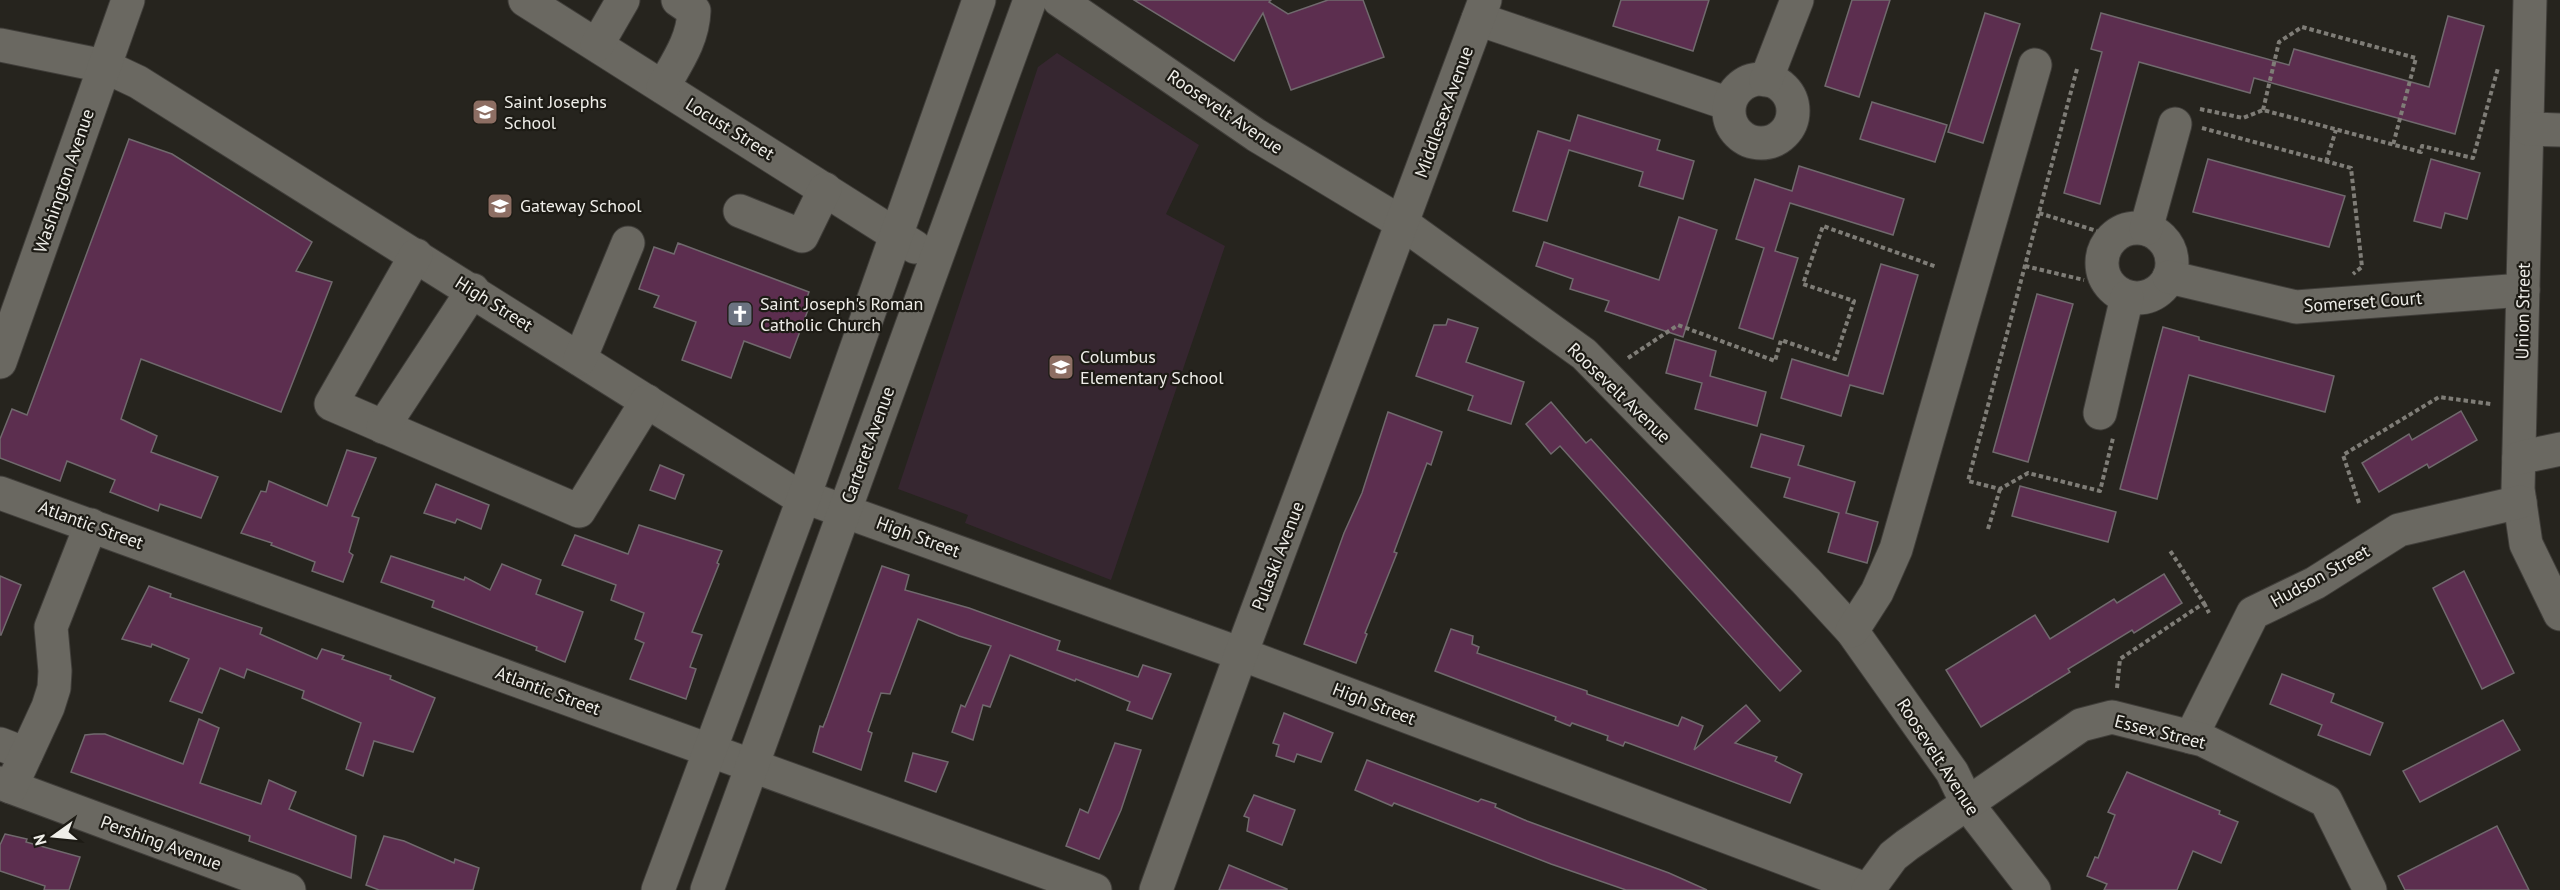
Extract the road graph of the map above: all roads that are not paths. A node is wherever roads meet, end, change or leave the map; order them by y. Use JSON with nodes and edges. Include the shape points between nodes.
{"nodes":[{"id":1,"x":128,"y":0,"type":"edge"},
{"id":2,"x":525,"y":0,"type":"edge"},
{"id":3,"x":623,"y":0,"type":"edge"},
{"id":4,"x":678,"y":0,"type":"edge"},
{"id":5,"x":979,"y":0,"type":"edge"},
{"id":6,"x":1030,"y":0,"type":"edge"},
{"id":7,"x":1059,"y":0,"type":"edge"},
{"id":8,"x":1797,"y":0,"type":"edge"},
{"id":9,"x":2530,"y":0,"type":"edge"},
{"id":10,"x":557,"y":9,"type":"edge"},
{"id":11,"x":1481,"y":9,"type":"edge"},
{"id":12,"x":0,"y":45,"type":"edge"},
{"id":13,"x":597,"y":45,"type":"junction"},
{"id":14,"x":2035,"y":65,"type":"dead end"},
{"id":15,"x":104,"y":66,"type":"junction"},
{"id":16,"x":1766,"y":80,"type":"junction"},
{"id":17,"x":663,"y":87,"type":"junction"},
{"id":18,"x":1730,"y":104,"type":"junction"},
{"id":19,"x":2190,"y":119,"type":"road end"},
{"id":20,"x":2528,"y":129,"type":"junction"},
{"id":21,"x":2560,"y":130,"type":"edge"},
{"id":22,"x":825,"y":189,"type":"junction"},
{"id":23,"x":740,"y":211,"type":"dead end"},
{"id":24,"x":1402,"y":224,"type":"junction"},
{"id":25,"x":2146,"y":229,"type":"junction"},
{"id":26,"x":897,"y":235,"type":"junction"},
{"id":27,"x":628,"y":243,"type":"dead end"},
{"id":28,"x":416,"y":255,"type":"junction"},
{"id":29,"x":935,"y":259,"type":"junction"},
{"id":30,"x":2169,"y":277,"type":"junction"},
{"id":31,"x":473,"y":290,"type":"junction"},
{"id":32,"x":2523,"y":290,"type":"junction"},
{"id":33,"x":2127,"y":297,"type":"junction"},
{"id":34,"x":2,"y":350,"type":"edge"},
{"id":35,"x":580,"y":359,"type":"junction"},
{"id":36,"x":647,"y":401,"type":"junction"},
{"id":37,"x":2106,"y":426,"type":"road end"},
{"id":38,"x":383,"y":427,"type":"junction"},
{"id":39,"x":2560,"y":449,"type":"edge"},
{"id":40,"x":2519,"y":458,"type":"junction"},
{"id":41,"x":0,"y":493,"type":"edge"},
{"id":42,"x":804,"y":497,"type":"junction"},
{"id":43,"x":2520,"y":502,"type":"junction"},
{"id":44,"x":845,"y":510,"type":"junction"},
{"id":45,"x":91,"y":525,"type":"junction"},
{"id":46,"x":2560,"y":614,"type":"edge"},
{"id":47,"x":1852,"y":631,"type":"junction"},
{"id":48,"x":1241,"y":654,"type":"junction"},
{"id":49,"x":2191,"y":737,"type":"junction"},
{"id":50,"x":13,"y":749,"type":"edge"},
{"id":51,"x":709,"y":750,"type":"junction"},
{"id":52,"x":753,"y":767,"type":"junction"},
{"id":53,"x":5,"y":785,"type":"edge"},
{"id":54,"x":1968,"y":805,"type":"junction"},
{"id":55,"x":289,"y":890,"type":"edge"},
{"id":56,"x":658,"y":890,"type":"edge"},
{"id":57,"x":706,"y":890,"type":"edge"},
{"id":58,"x":1095,"y":890,"type":"edge"},
{"id":59,"x":1156,"y":890,"type":"edge"},
{"id":60,"x":1868,"y":890,"type":"edge"},
{"id":61,"x":2034,"y":890,"type":"edge"},
{"id":62,"x":2370,"y":890,"type":"edge"}],
"edges":[{"from":1,"to":15,"type":"street","name":"Washington Avenue"},
{"from":2,"to":10,"type":"street","name":"Locust Street"},
{"from":3,"to":13,"type":"street"},
{"from":4,"to":17,"type":"street","via":[[694,11],[694,21],[689,42]]},
{"from":5,"to":26,"type":"street"},
{"from":6,"to":29,"type":"street","name":"Carteret Avenue"},
{"from":7,"to":24,"type":"street","name":"Roosevelt Avenue","via":[[1256,135]]},
{"from":8,"to":16,"type":"street"},
{"from":9,"to":20,"type":"street","name":"Union Street"},
{"from":10,"to":13,"type":"street","name":"Locust Street"},
{"from":11,"to":18,"type":"street"},
{"from":11,"to":24,"type":"street","name":"Middlesex Avenue"},
{"from":12,"to":15,"type":"street","name":"High Street"},
{"from":13,"to":17,"type":"street","name":"Locust Street"},
{"from":14,"to":47,"type":"street","via":[[1896,549],[1877,592]]},
{"from":15,"to":28,"type":"street","name":"High Street","via":[[138,82]]},
{"from":15,"to":34,"type":"street","name":"Washington Avenue"},
{"from":16,"to":18,"type":"street","via":[[1753,80],[1741,86]]},
{"from":16,"to":18,"type":"street","via":[[1784,88],[1791,99],[1794,113],[1782,136],[1756,143],[1744,138],[1730,119]]},
{"from":17,"to":22,"type":"street","name":"Locust Street"},
{"from":19,"to":25,"type":"street"},
{"from":20,"to":21,"type":"street"},
{"from":20,"to":32,"type":"street","name":"Union Street"},
{"from":22,"to":23,"type":"street","via":[[802,237]]},
{"from":22,"to":26,"type":"street","name":"Locust Street"},
{"from":24,"to":47,"type":"street","name":"Roosevelt Avenue","via":[[1584,354]]},
{"from":24,"to":48,"type":"street","name":"Pulaski Avenue"},
{"from":25,"to":30,"type":"street","via":[[2168,247],[2172,261]]},
{"from":25,"to":33,"type":"street","via":[[2128,229],[2114,236],[2102,257],[2107,282]]},
{"from":26,"to":29,"type":"street","name":"Locust Street"},
{"from":26,"to":42,"type":"street"},
{"from":27,"to":35,"type":"street"},
{"from":28,"to":31,"type":"street","name":"High Street"},
{"from":28,"to":38,"type":"street","via":[[331,404]]},
{"from":29,"to":44,"type":"street","name":"Carteret Avenue"},
{"from":30,"to":32,"type":"street","name":"Somerset Court","via":[[2296,307]]},
{"from":30,"to":33,"type":"street","via":[[2156,293],[2142,298]]},
{"from":31,"to":35,"type":"street","name":"High Street"},
{"from":31,"to":38,"type":"street"},
{"from":32,"to":40,"type":"street","name":"Union Street"},
{"from":33,"to":37,"type":"street"},
{"from":35,"to":36,"type":"street","name":"High Street"},
{"from":36,"to":38,"type":"street","via":[[579,511]]},
{"from":36,"to":42,"type":"street","name":"High Street"},
{"from":39,"to":40,"type":"street"},
{"from":40,"to":43,"type":"street","name":"Union Street"},
{"from":41,"to":45,"type":"street","name":"Atlantic Street"},
{"from":42,"to":44,"type":"street","name":"High Street"},
{"from":42,"to":51,"type":"street"},
{"from":43,"to":46,"type":"street","name":"Union Street","via":[[2526,544]]},
{"from":43,"to":49,"type":"street","name":"Hudson Street","via":[[2398,530],[2315,583],[2253,613]]},
{"from":44,"to":48,"type":"street","name":"High Street"},
{"from":44,"to":52,"type":"street","name":"Carteret Avenue"},
{"from":45,"to":50,"type":"street","via":[[51,627],[54,688],[48,707]]},
{"from":45,"to":51,"type":"street","name":"Atlantic Street"},
{"from":47,"to":54,"type":"street","name":"Roosevelt Avenue","via":[[1952,772]]},
{"from":48,"to":59,"type":"street","name":"Pulaski Avenue"},
{"from":48,"to":60,"type":"street","name":"High Street"},
{"from":49,"to":54,"type":"street","name":"Essex Street","via":[[2112,717],[2081,725]]},
{"from":49,"to":62,"type":"street","name":"Essex Street","via":[[2326,801]]},
{"from":50,"to":53,"type":"street"},
{"from":51,"to":52,"type":"street","name":"Atlantic Street"},
{"from":51,"to":56,"type":"street"},
{"from":52,"to":57,"type":"street","name":"Carteret Avenue"},
{"from":52,"to":58,"type":"street","name":"Atlantic Street"},
{"from":53,"to":55,"type":"street","name":"Pershing Avenue"},
{"from":54,"to":60,"type":"street","name":"Essex Street","via":[[1893,856]]},
{"from":54,"to":61,"type":"street","name":"Roosevelt Avenue"}]}
